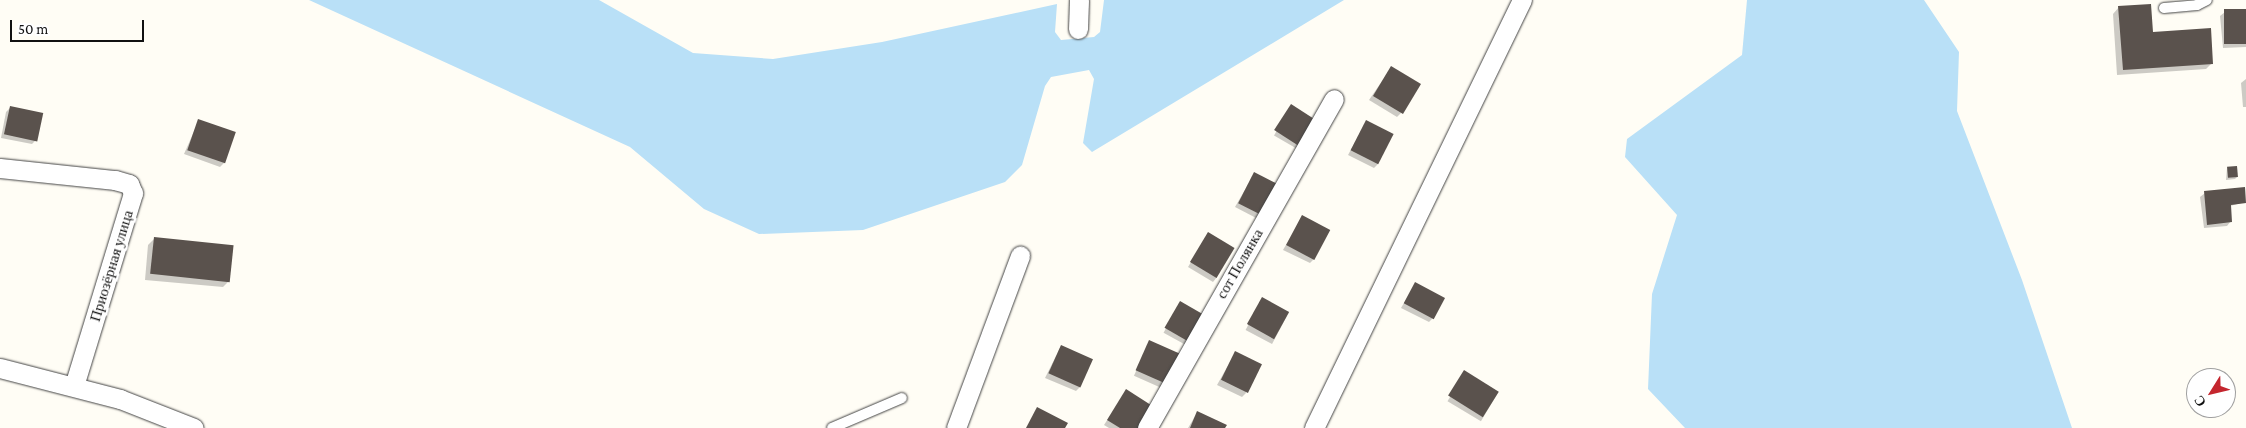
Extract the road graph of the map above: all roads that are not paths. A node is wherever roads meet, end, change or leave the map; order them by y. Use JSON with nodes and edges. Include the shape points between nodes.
{"nodes":[{"id":1,"x":1079,"y":0,"type":"edge"},
{"id":2,"x":1522,"y":0,"type":"edge"},
{"id":3,"x":2207,"y":0,"type":"edge"},
{"id":4,"x":2164,"y":8,"type":"dead end"},
{"id":5,"x":1078,"y":29,"type":"dead end"},
{"id":6,"x":1334,"y":99,"type":"dead end"},
{"id":7,"x":0,"y":168,"type":"edge"},
{"id":8,"x":1020,"y":256,"type":"dead end"},
{"id":9,"x":0,"y":368,"type":"edge"},
{"id":10,"x":74,"y":386,"type":"junction"},
{"id":11,"x":902,"y":398,"type":"dead end"},
{"id":12,"x":194,"y":428,"type":"edge"},
{"id":13,"x":832,"y":428,"type":"edge"},
{"id":14,"x":956,"y":428,"type":"edge"},
{"id":15,"x":1147,"y":428,"type":"edge"},
{"id":16,"x":1314,"y":428,"type":"edge"}],
"edges":[{"from":1,"to":5,"type":"street"},
{"from":2,"to":16,"type":"street"},
{"from":3,"to":4,"type":"lane","via":[[2196,5]]},
{"from":6,"to":15,"type":"street","name":"сот Полянка"},
{"from":7,"to":10,"type":"street","name":"Приозёрная улица","via":[[115,180],[129,184],[133,193]]},
{"from":8,"to":14,"type":"street"},
{"from":9,"to":10,"type":"street"},
{"from":10,"to":12,"type":"street","via":[[120,399]]},
{"from":11,"to":13,"type":"lane"}]}
